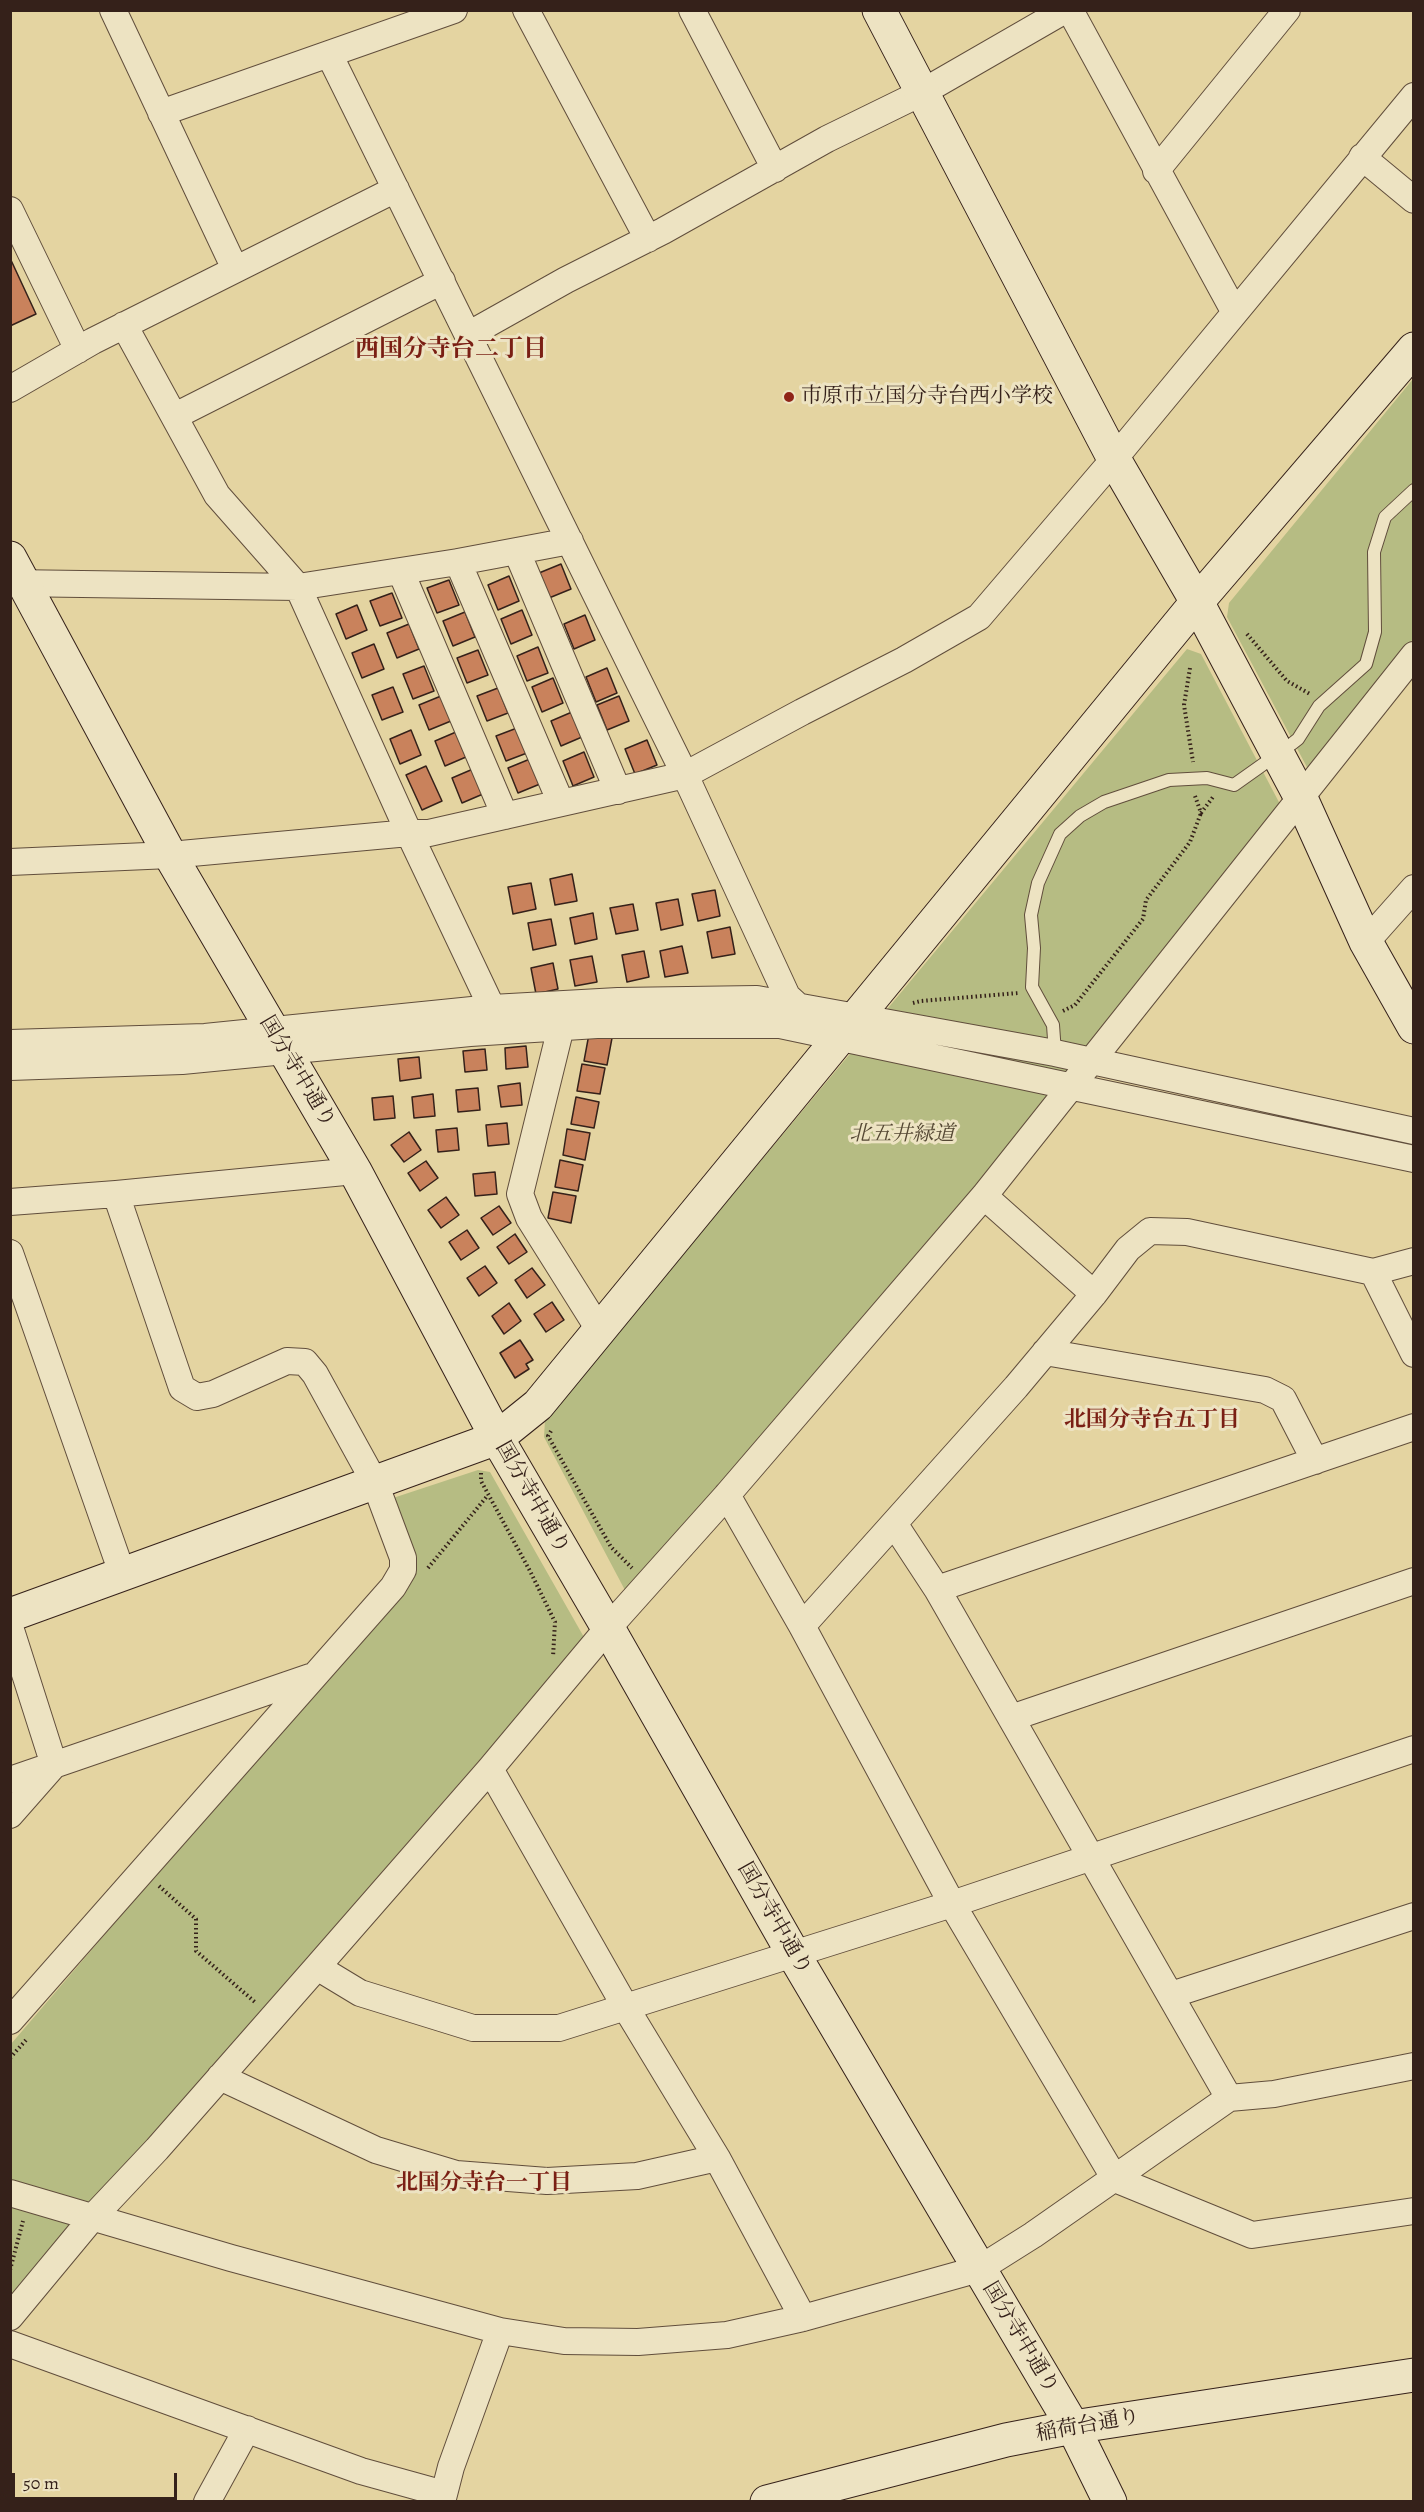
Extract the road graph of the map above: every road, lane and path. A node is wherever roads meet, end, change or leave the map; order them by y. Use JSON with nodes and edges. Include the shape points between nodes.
{"nodes":[{"id":1,"x":113,"y":10,"type":"edge"},
{"id":2,"x":454,"y":10,"type":"edge"},
{"id":3,"x":526,"y":10,"type":"edge"},
{"id":4,"x":692,"y":10,"type":"edge"},
{"id":5,"x":879,"y":10,"type":"edge"},
{"id":6,"x":1065,"y":10,"type":"edge"},
{"id":7,"x":1070,"y":10,"type":"edge"},
{"id":8,"x":1287,"y":10,"type":"edge"},
{"id":9,"x":428,"y":15,"type":"edge"},
{"id":10,"x":329,"y":54,"type":"junction"},
{"id":11,"x":921,"y":93,"type":"junction"},
{"id":12,"x":1413,"y":96,"type":"edge"},
{"id":13,"x":161,"y":113,"type":"junction"},
{"id":14,"x":1362,"y":157,"type":"junction"},
{"id":15,"x":775,"y":169,"type":"junction"},
{"id":16,"x":1156,"y":171,"type":"junction"},
{"id":17,"x":396,"y":189,"type":"junction"},
{"id":18,"x":1413,"y":200,"type":"edge"},
{"id":19,"x":10,"y":210,"type":"edge"},
{"id":20,"x":648,"y":239,"type":"junction"},
{"id":21,"x":235,"y":269,"type":"junction"},
{"id":22,"x":442,"y":281,"type":"junction"},
{"id":23,"x":1234,"y":311,"type":"junction"},
{"id":24,"x":124,"y":325,"type":"junction"},
{"id":25,"x":468,"y":335,"type":"junction"},
{"id":26,"x":1413,"y":349,"type":"edge"},
{"id":27,"x":78,"y":350,"type":"junction"},
{"id":28,"x":10,"y":389,"type":"edge"},
{"id":29,"x":175,"y":416,"type":"junction"},
{"id":30,"x":1114,"y":459,"type":"junction"},
{"id":31,"x":1413,"y":490,"type":"edge"},
{"id":32,"x":570,"y":541,"type":"junction"},
{"id":33,"x":517,"y":552,"type":"junction"},
{"id":34,"x":458,"y":562,"type":"junction"},
{"id":35,"x":401,"y":572,"type":"junction"},
{"id":36,"x":14,"y":574,"type":"edge"},
{"id":37,"x":298,"y":587,"type":"junction"},
{"id":38,"x":1197,"y":602,"type":"junction"},
{"id":39,"x":1244,"y":628,"type":"dead end"},
{"id":40,"x":1413,"y":655,"type":"edge"},
{"id":41,"x":1190,"y":668,"type":"dead end"},
{"id":42,"x":1324,"y":701,"type":"junction"},
{"id":43,"x":1290,"y":746,"type":"dead end"},
{"id":44,"x":1266,"y":763,"type":"dead end"},
{"id":45,"x":686,"y":776,"type":"junction"},
{"id":46,"x":1199,"y":779,"type":"junction"},
{"id":47,"x":618,"y":790,"type":"junction"},
{"id":48,"x":1300,"y":796,"type":"junction"},
{"id":49,"x":561,"y":803,"type":"junction"},
{"id":50,"x":1201,"y":813,"type":"dead end"},
{"id":51,"x":505,"y":816,"type":"junction"},
{"id":52,"x":409,"y":833,"type":"junction"},
{"id":53,"x":171,"y":855,"type":"junction"},
{"id":54,"x":10,"y":862,"type":"edge"},
{"id":55,"x":1413,"y":888,"type":"edge"},
{"id":56,"x":1366,"y":942,"type":"junction"},
{"id":57,"x":1035,"y":992,"type":"junction"},
{"id":58,"x":905,"y":1006,"type":"dead end"},
{"id":59,"x":799,"y":1007,"type":"junction"},
{"id":60,"x":492,"y":1008,"type":"junction"},
{"id":61,"x":1049,"y":1018,"type":"junction"},
{"id":62,"x":561,"y":1027,"type":"junction"},
{"id":63,"x":848,"y":1027,"type":"junction"},
{"id":64,"x":1413,"y":1027,"type":"edge"},
{"id":65,"x":279,"y":1041,"type":"junction"},
{"id":66,"x":10,"y":1043,"type":"edge"},
{"id":67,"x":1055,"y":1053,"type":"junction"},
{"id":68,"x":1092,"y":1062,"type":"junction"},
{"id":69,"x":10,"y":1067,"type":"edge"},
{"id":70,"x":1074,"y":1086,"type":"junction"},
{"id":71,"x":1413,"y":1131,"type":"edge"},
{"id":72,"x":1413,"y":1158,"type":"edge"},
{"id":73,"x":355,"y":1171,"type":"junction"},
{"id":74,"x":116,"y":1194,"type":"junction"},
{"id":75,"x":984,"y":1196,"type":"junction"},
{"id":76,"x":10,"y":1202,"type":"edge"},
{"id":77,"x":10,"y":1253,"type":"edge"},
{"id":78,"x":1413,"y":1262,"type":"edge"},
{"id":79,"x":1373,"y":1272,"type":"junction"},
{"id":80,"x":1094,"y":1294,"type":"junction"},
{"id":81,"x":600,"y":1331,"type":"junction"},
{"id":82,"x":1045,"y":1352,"type":"junction"},
{"id":83,"x":1413,"y":1354,"type":"edge"},
{"id":84,"x":1413,"y":1427,"type":"edge"},
{"id":85,"x":548,"y":1436,"type":"dead end"},
{"id":86,"x":496,"y":1438,"type":"junction"},
{"id":87,"x":1315,"y":1461,"type":"junction"},
{"id":88,"x":480,"y":1466,"type":"dead end"},
{"id":89,"x":375,"y":1483,"type":"junction"},
{"id":90,"x":727,"y":1495,"type":"junction"},
{"id":91,"x":895,"y":1525,"type":"junction"},
{"id":92,"x":122,"y":1573,"type":"junction"},
{"id":93,"x":1413,"y":1581,"type":"edge"},
{"id":94,"x":647,"y":1584,"type":"junction"},
{"id":95,"x":937,"y":1589,"type":"junction"},
{"id":96,"x":10,"y":1615,"type":"edge"},
{"id":97,"x":802,"y":1626,"type":"junction"},
{"id":98,"x":10,"y":1627,"type":"edge"},
{"id":99,"x":608,"y":1628,"type":"junction"},
{"id":100,"x":553,"y":1661,"type":"dead end"},
{"id":101,"x":313,"y":1676,"type":"junction"},
{"id":102,"x":1011,"y":1718,"type":"junction"},
{"id":103,"x":1413,"y":1749,"type":"edge"},
{"id":104,"x":54,"y":1766,"type":"junction"},
{"id":105,"x":490,"y":1769,"type":"junction"},
{"id":106,"x":10,"y":1780,"type":"edge"},
{"id":107,"x":10,"y":1815,"type":"edge"},
{"id":108,"x":1092,"y":1856,"type":"junction"},
{"id":109,"x":159,"y":1885,"type":"dead end"},
{"id":110,"x":952,"y":1904,"type":"junction"},
{"id":111,"x":1413,"y":1916,"type":"edge"},
{"id":112,"x":794,"y":1955,"type":"junction"},
{"id":113,"x":317,"y":1967,"type":"junction"},
{"id":114,"x":1171,"y":1995,"type":"junction"},
{"id":115,"x":256,"y":2003,"type":"dead end"},
{"id":116,"x":626,"y":2008,"type":"junction"},
{"id":117,"x":10,"y":2021,"type":"edge"},
{"id":118,"x":1413,"y":2066,"type":"edge"},
{"id":119,"x":220,"y":2077,"type":"junction"},
{"id":120,"x":1229,"y":2098,"type":"junction"},
{"id":121,"x":717,"y":2158,"type":"junction"},
{"id":122,"x":1115,"y":2179,"type":"junction"},
{"id":123,"x":21,"y":2197,"type":"edge"},
{"id":124,"x":1413,"y":2211,"type":"edge"},
{"id":125,"x":93,"y":2217,"type":"junction"},
{"id":126,"x":979,"y":2269,"type":"junction"},
{"id":127,"x":10,"y":2270,"type":"edge"},
{"id":128,"x":10,"y":2317,"type":"edge"},
{"id":129,"x":803,"y":2318,"type":"junction"},
{"id":130,"x":500,"y":2331,"type":"junction"},
{"id":131,"x":10,"y":2344,"type":"edge"},
{"id":132,"x":1413,"y":2375,"type":"edge"},
{"id":133,"x":1073,"y":2427,"type":"junction"},
{"id":134,"x":247,"y":2429,"type":"junction"},
{"id":135,"x":443,"y":2498,"type":"edge"},
{"id":136,"x":207,"y":2502,"type":"edge"},
{"id":137,"x":767,"y":2502,"type":"edge"},
{"id":138,"x":1110,"y":2502,"type":"edge"}],
"edges":[{"from":1,"to":13,"type":"street"},
{"from":2,"to":9,"type":"street"},
{"from":3,"to":20,"type":"street"},
{"from":4,"to":15,"type":"street"},
{"from":5,"to":11,"type":"street"},
{"from":6,"to":11,"type":"street"},
{"from":7,"to":16,"type":"street"},
{"from":8,"to":16,"type":"street"},
{"from":9,"to":10,"type":"street"},
{"from":10,"to":13,"type":"street"},
{"from":10,"to":17,"type":"street"},
{"from":11,"to":15,"type":"street"},
{"from":11,"to":30,"type":"street"},
{"from":12,"to":14,"type":"street"},
{"from":13,"to":21,"type":"street"},
{"from":14,"to":18,"type":"street"},
{"from":14,"to":23,"type":"street"},
{"from":15,"to":20,"type":"street"},
{"from":16,"to":23,"type":"street"},
{"from":17,"to":21,"type":"street"},
{"from":17,"to":22,"type":"street"},
{"from":19,"to":27,"type":"street"},
{"from":20,"to":25,"type":"street"},
{"from":21,"to":24,"type":"street"},
{"from":22,"to":25,"type":"street"},
{"from":22,"to":29,"type":"street"},
{"from":23,"to":30,"type":"street"},
{"from":24,"to":27,"type":"street"},
{"from":24,"to":29,"type":"street"},
{"from":25,"to":32,"type":"street"},
{"from":26,"to":38,"type":"street"},
{"from":27,"to":28,"type":"street"},
{"from":29,"to":37,"type":"street","via":[[217,495]]},
{"from":30,"to":38,"type":"street"},
{"from":30,"to":45,"type":"street","via":[[979,617]]},
{"from":31,"to":42,"type":"lane","via":[[1385,517],[1374,552],[1375,632],[1366,664]]},
{"from":32,"to":33,"type":"street"},
{"from":32,"to":45,"type":"street"},
{"from":33,"to":34,"type":"street"},
{"from":33,"to":47,"type":"street"},
{"from":34,"to":35,"type":"street"},
{"from":34,"to":49,"type":"street"},
{"from":35,"to":37,"type":"street"},
{"from":35,"to":51,"type":"street"},
{"from":36,"to":37,"type":"street"},
{"from":36,"to":53,"type":"street","name":"国分寺中通り"},
{"from":37,"to":52,"type":"street"},
{"from":38,"to":48,"type":"street"},
{"from":38,"to":63,"type":"street"},
{"from":39,"to":42,"type":"path","via":[[1287,681]]},
{"from":40,"to":48,"type":"street"},
{"from":41,"to":46,"type":"path","via":[[1184,705],[1190,755]]},
{"from":42,"to":43,"type":"lane"},
{"from":44,"to":46,"type":"lane","via":[[1234,785]]},
{"from":45,"to":47,"type":"street"},
{"from":45,"to":59,"type":"street","via":[[787,996]]},
{"from":46,"to":57,"type":"lane","via":[[1169,780],[1104,802],[1060,834],[1038,883],[1031,915]]},
{"from":47,"to":49,"type":"street"},
{"from":48,"to":56,"type":"street"},
{"from":48,"to":68,"type":"street"},
{"from":49,"to":51,"type":"street"},
{"from":50,"to":61,"type":"path","via":[[1190,842],[1146,900],[1143,919],[1075,1005]]},
{"from":51,"to":52,"type":"street","via":[[429,833]]},
{"from":52,"to":53,"type":"street"},
{"from":52,"to":60,"type":"street"},
{"from":53,"to":54,"type":"street"},
{"from":53,"to":65,"type":"street","name":"国分寺中通り"},
{"from":55,"to":56,"type":"street"},
{"from":56,"to":64,"type":"street"},
{"from":57,"to":58,"type":"path","via":[[921,1001]]},
{"from":57,"to":61,"type":"lane"},
{"from":59,"to":60,"type":"street","via":[[757,999]]},
{"from":59,"to":63,"type":"street"},
{"from":60,"to":65,"type":"street"},
{"from":61,"to":67,"type":"lane"},
{"from":62,"to":63,"type":"street","via":[[738,1024]]},
{"from":62,"to":65,"type":"street"},
{"from":62,"to":81,"type":"street","via":[[520,1194],[529,1218]]},
{"from":63,"to":67,"type":"street"},
{"from":63,"to":70,"type":"street"},
{"from":63,"to":81,"type":"street"},
{"from":65,"to":66,"type":"street","via":[[205,1037]]},
{"from":65,"to":69,"type":"street","via":[[182,1061]]},
{"from":65,"to":73,"type":"street","name":"国分寺中通り"},
{"from":67,"to":68,"type":"street"},
{"from":68,"to":70,"type":"street"},
{"from":68,"to":71,"type":"street"},
{"from":70,"to":72,"type":"street"},
{"from":70,"to":75,"type":"street"},
{"from":73,"to":74,"type":"street"},
{"from":73,"to":86,"type":"street","name":"国分寺中通り"},
{"from":74,"to":76,"type":"street"},
{"from":74,"to":89,"type":"street","via":[[182,1388],[197,1397],[213,1394],[287,1361],[305,1362]]},
{"from":75,"to":80,"type":"street"},
{"from":75,"to":90,"type":"street"},
{"from":77,"to":92,"type":"street"},
{"from":78,"to":79,"type":"street"},
{"from":79,"to":80,"type":"street","via":[[1187,1232],[1150,1231],[1128,1249]]},
{"from":79,"to":83,"type":"street"},
{"from":80,"to":82,"type":"street"},
{"from":81,"to":86,"type":"street","via":[[538,1405]]},
{"from":82,"to":87,"type":"street","via":[[1265,1390],[1283,1399]]},
{"from":82,"to":91,"type":"street"},
{"from":84,"to":87,"type":"street"},
{"from":85,"to":94,"type":"path","via":[[611,1547]]},
{"from":86,"to":89,"type":"street"},
{"from":86,"to":99,"type":"street","name":"国分寺中通り"},
{"from":87,"to":95,"type":"street"},
{"from":88,"to":100,"type":"path","via":[[481,1481],[555,1622]]},
{"from":89,"to":92,"type":"street"},
{"from":89,"to":101,"type":"street","via":[[403,1558],[403,1570],[393,1587]]},
{"from":90,"to":94,"type":"street"},
{"from":90,"to":97,"type":"street"},
{"from":91,"to":95,"type":"street"},
{"from":91,"to":97,"type":"street"},
{"from":92,"to":96,"type":"street"},
{"from":93,"to":102,"type":"street"},
{"from":94,"to":99,"type":"street"},
{"from":95,"to":102,"type":"street"},
{"from":97,"to":110,"type":"street"},
{"from":98,"to":104,"type":"street"},
{"from":99,"to":105,"type":"street"},
{"from":99,"to":112,"type":"street","name":"国分寺中通り"},
{"from":101,"to":104,"type":"street"},
{"from":101,"to":117,"type":"street"},
{"from":102,"to":108,"type":"street"},
{"from":103,"to":108,"type":"street"},
{"from":104,"to":106,"type":"street"},
{"from":104,"to":107,"type":"street"},
{"from":105,"to":113,"type":"street"},
{"from":105,"to":116,"type":"street"},
{"from":108,"to":110,"type":"street"},
{"from":108,"to":114,"type":"street"},
{"from":109,"to":115,"type":"path","via":[[196,1919],[196,1951]]},
{"from":110,"to":112,"type":"street"},
{"from":110,"to":122,"type":"street"},
{"from":111,"to":114,"type":"street"},
{"from":112,"to":116,"type":"street"},
{"from":112,"to":126,"type":"street","name":"国分寺中通り"},
{"from":113,"to":116,"type":"street","via":[[360,1994],[473,2028],[559,2028]]},
{"from":113,"to":119,"type":"street"},
{"from":114,"to":120,"type":"street"},
{"from":116,"to":121,"type":"street"},
{"from":118,"to":120,"type":"street","via":[[1274,2094]]},
{"from":119,"to":121,"type":"street","via":[[376,2150],[456,2175],[547,2181],[636,2176]]},
{"from":119,"to":125,"type":"street"},
{"from":120,"to":122,"type":"street"},
{"from":121,"to":129,"type":"street"},
{"from":122,"to":124,"type":"street","via":[[1252,2235]]},
{"from":122,"to":126,"type":"street"},
{"from":123,"to":125,"type":"street"},
{"from":123,"to":127,"type":"path"},
{"from":125,"to":128,"type":"street"},
{"from":125,"to":130,"type":"street"},
{"from":126,"to":129,"type":"street"},
{"from":126,"to":133,"type":"street","name":"国分寺中通り"},
{"from":129,"to":130,"type":"street","via":[[727,2335],[638,2342],[564,2341]]},
{"from":130,"to":135,"type":"street"},
{"from":131,"to":134,"type":"street"},
{"from":132,"to":133,"type":"street","name":"稲荷台通り"},
{"from":133,"to":137,"type":"street","name":"稲荷台通り","via":[[1006,2440]]},
{"from":133,"to":138,"type":"street","name":"国分寺中通り"},
{"from":134,"to":135,"type":"street"},
{"from":134,"to":136,"type":"street"}]}
